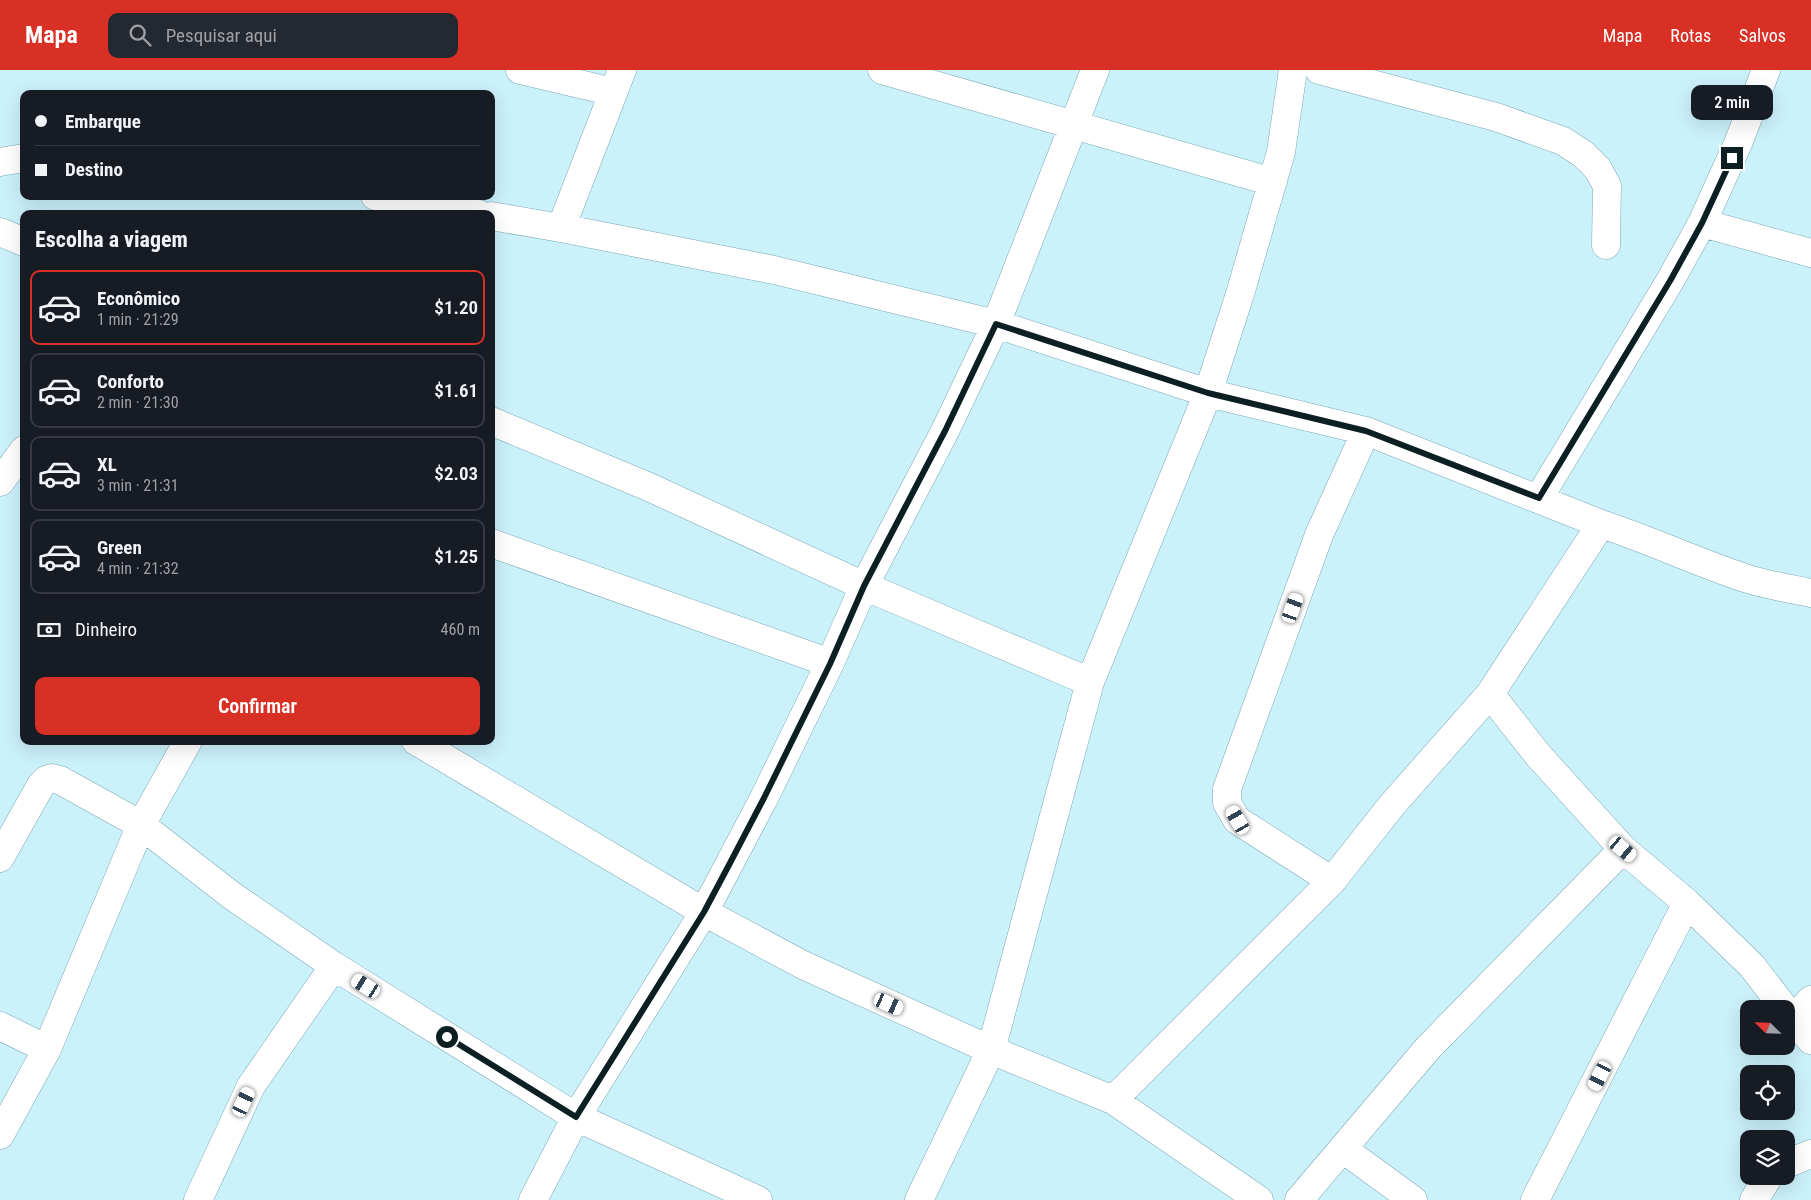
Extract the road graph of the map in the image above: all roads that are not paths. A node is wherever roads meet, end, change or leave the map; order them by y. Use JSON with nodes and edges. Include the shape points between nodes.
{"nodes":[{"id":1,"x":520,"y":70,"type":"edge"},
{"id":2,"x":882,"y":70,"type":"edge"},
{"id":3,"x":1095,"y":70,"type":"edge"},
{"id":4,"x":1293,"y":70,"type":"edge"},
{"id":5,"x":1319,"y":70,"type":"edge"},
{"id":6,"x":1766,"y":70,"type":"edge"},
{"id":7,"x":617,"y":81,"type":"edge"},
{"id":8,"x":1072,"y":126,"type":"junction"},
{"id":9,"x":20,"y":159,"type":"edge"},
{"id":10,"x":0,"y":162,"type":"edge"},
{"id":11,"x":1273,"y":182,"type":"junction"},
{"id":12,"x":398,"y":200,"type":"edge"},
{"id":13,"x":455,"y":210,"type":"edge"},
{"id":14,"x":495,"y":217,"type":"edge"},
{"id":15,"x":1702,"y":223,"type":"junction"},
{"id":16,"x":561,"y":228,"type":"junction"},
{"id":17,"x":0,"y":232,"type":"edge"},
{"id":18,"x":20,"y":240,"type":"edge"},
{"id":19,"x":1606,"y":245,"type":"dead end"},
{"id":20,"x":1811,"y":253,"type":"edge"},
{"id":21,"x":996,"y":324,"type":"junction"},
{"id":22,"x":1208,"y":393,"type":"junction"},
{"id":23,"x":495,"y":423,"type":"edge"},
{"id":24,"x":1366,"y":431,"type":"junction"},
{"id":25,"x":20,"y":455,"type":"edge"},
{"id":26,"x":0,"y":482,"type":"edge"},
{"id":27,"x":1539,"y":498,"type":"junction"},
{"id":28,"x":1601,"y":524,"type":"junction"},
{"id":29,"x":495,"y":544,"type":"edge"},
{"id":30,"x":864,"y":586,"type":"junction"},
{"id":31,"x":1811,"y":593,"type":"edge"},
{"id":32,"x":830,"y":664,"type":"junction"},
{"id":33,"x":1090,"y":682,"type":"junction"},
{"id":34,"x":1490,"y":694,"type":"junction"},
{"id":35,"x":186,"y":745,"type":"edge"},
{"id":36,"x":423,"y":745,"type":"edge"},
{"id":37,"x":141,"y":825,"type":"junction"},
{"id":38,"x":1623,"y":849,"type":"junction"},
{"id":39,"x":0,"y":858,"type":"edge"},
{"id":40,"x":1332,"y":882,"type":"junction"},
{"id":41,"x":1687,"y":903,"type":"junction"},
{"id":42,"x":704,"y":912,"type":"junction"},
{"id":43,"x":334,"y":966,"type":"junction"},
{"id":44,"x":1784,"y":1000,"type":"edge"},
{"id":45,"x":1795,"y":1012,"type":"edge"},
{"id":46,"x":0,"y":1026,"type":"edge"},
{"id":47,"x":1811,"y":1040,"type":"edge"},
{"id":48,"x":47,"y":1050,"type":"junction"},
{"id":49,"x":991,"y":1050,"type":"junction"},
{"id":50,"x":1113,"y":1100,"type":"junction"},
{"id":51,"x":576,"y":1117,"type":"junction"},
{"id":52,"x":0,"y":1136,"type":"edge"},
{"id":53,"x":1344,"y":1148,"type":"junction"},
{"id":54,"x":1811,"y":1154,"type":"edge"},
{"id":55,"x":1795,"y":1160,"type":"edge"},
{"id":56,"x":1763,"y":1185,"type":"edge"},
{"id":57,"x":198,"y":1200,"type":"edge"},
{"id":58,"x":533,"y":1200,"type":"edge"},
{"id":59,"x":758,"y":1200,"type":"edge"},
{"id":60,"x":919,"y":1200,"type":"edge"},
{"id":61,"x":1260,"y":1200,"type":"edge"},
{"id":62,"x":1299,"y":1200,"type":"edge"},
{"id":63,"x":1414,"y":1200,"type":"edge"},
{"id":64,"x":1535,"y":1200,"type":"edge"},
{"id":65,"x":1754,"y":1200,"type":"edge"}],
"edges":[{"from":1,"to":7,"type":"street"},
{"from":2,"to":8,"type":"street"},
{"from":3,"to":8,"type":"street"},
{"from":4,"to":11,"type":"street","via":[[1281,152]]},
{"from":5,"to":19,"type":"street","via":[[1496,117],[1562,141],[1584,154],[1598,169],[1607,186]]},
{"from":6,"to":15,"type":"street"},
{"from":7,"to":16,"type":"street"},
{"from":8,"to":11,"type":"street"},
{"from":8,"to":21,"type":"street"},
{"from":9,"to":10,"type":"street"},
{"from":11,"to":22,"type":"street"},
{"from":12,"to":13,"type":"street"},
{"from":14,"to":16,"type":"street"},
{"from":15,"to":20,"type":"street"},
{"from":15,"to":27,"type":"street"},
{"from":16,"to":21,"type":"street","via":[[774,270]]},
{"from":17,"to":18,"type":"street"},
{"from":21,"to":22,"type":"street"},
{"from":21,"to":30,"type":"street","via":[[945,431]]},
{"from":22,"to":24,"type":"street"},
{"from":22,"to":33,"type":"street"},
{"from":23,"to":30,"type":"street","via":[[649,487]]},
{"from":24,"to":27,"type":"street"},
{"from":24,"to":40,"type":"street","via":[[1319,535],[1227,789],[1228,803],[1238,820]]},
{"from":25,"to":26,"type":"street"},
{"from":27,"to":28,"type":"street"},
{"from":28,"to":31,"type":"street","via":[[1750,580]]},
{"from":28,"to":34,"type":"street"},
{"from":29,"to":32,"type":"street"},
{"from":30,"to":32,"type":"street"},
{"from":30,"to":33,"type":"street"},
{"from":32,"to":42,"type":"street"},
{"from":33,"to":49,"type":"street"},
{"from":34,"to":38,"type":"street","via":[[1538,756]]},
{"from":34,"to":40,"type":"street","via":[[1392,805]]},
{"from":35,"to":37,"type":"street"},
{"from":36,"to":42,"type":"street"},
{"from":37,"to":39,"type":"street","via":[[69,784],[52,778],[41,785]]},
{"from":37,"to":43,"type":"street","via":[[230,894]]},
{"from":37,"to":48,"type":"street"},
{"from":38,"to":41,"type":"street"},
{"from":38,"to":53,"type":"street","via":[[1428,1048]]},
{"from":40,"to":50,"type":"street"},
{"from":41,"to":44,"type":"street"},
{"from":41,"to":64,"type":"street"},
{"from":42,"to":49,"type":"street","via":[[803,965]]},
{"from":42,"to":51,"type":"street"},
{"from":43,"to":51,"type":"street"},
{"from":43,"to":57,"type":"street","via":[[251,1086]]},
{"from":45,"to":47,"type":"street"},
{"from":46,"to":48,"type":"street"},
{"from":48,"to":52,"type":"street"},
{"from":49,"to":50,"type":"street"},
{"from":49,"to":60,"type":"street"},
{"from":50,"to":61,"type":"street"},
{"from":51,"to":58,"type":"street"},
{"from":51,"to":59,"type":"street"},
{"from":53,"to":62,"type":"street"},
{"from":53,"to":63,"type":"street"},
{"from":54,"to":55,"type":"street"},
{"from":56,"to":65,"type":"street"}]}
